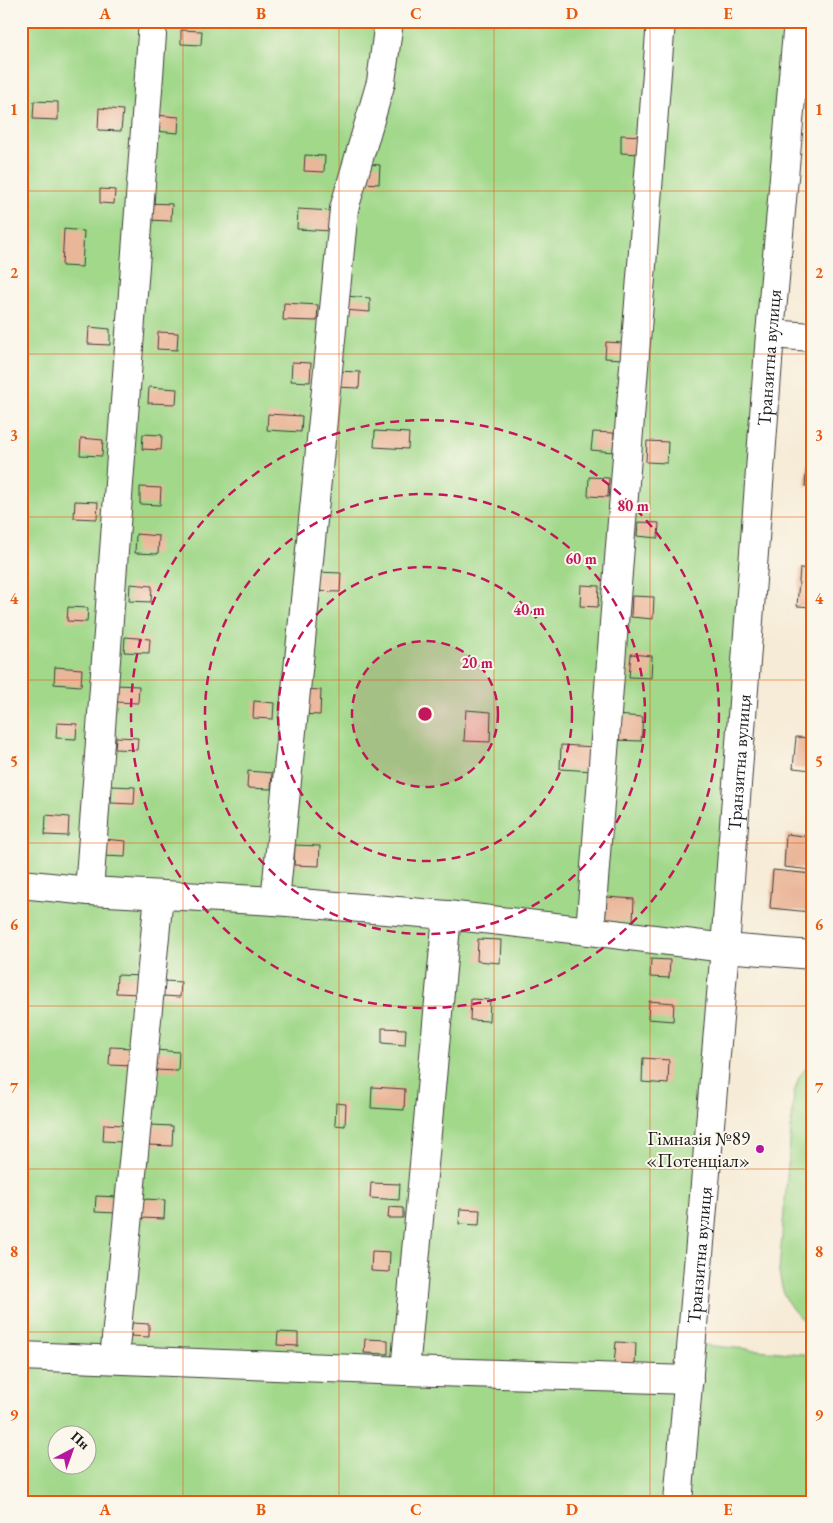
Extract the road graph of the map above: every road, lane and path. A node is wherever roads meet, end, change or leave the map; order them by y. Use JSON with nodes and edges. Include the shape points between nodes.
{"nodes":[{"id":1,"x":153,"y":21,"type":"edge"},
{"id":2,"x":389,"y":21,"type":"edge"},
{"id":3,"x":661,"y":21,"type":"edge"},
{"id":4,"x":798,"y":21,"type":"edge"},
{"id":5,"x":770,"y":334,"type":"junction"},
{"id":6,"x":812,"y":337,"type":"edge"},
{"id":7,"x":21,"y":884,"type":"edge"},
{"id":8,"x":89,"y":891,"type":"junction"},
{"id":9,"x":159,"y":895,"type":"junction"},
{"id":10,"x":274,"y":901,"type":"junction"},
{"id":11,"x":447,"y":915,"type":"junction"},
{"id":12,"x":590,"y":931,"type":"junction"},
{"id":13,"x":725,"y":948,"type":"junction"},
{"id":14,"x":812,"y":955,"type":"edge"},
{"id":15,"x":21,"y":1356,"type":"edge"},
{"id":16,"x":114,"y":1359,"type":"junction"},
{"id":17,"x":405,"y":1371,"type":"junction"},
{"id":18,"x":689,"y":1380,"type":"junction"},
{"id":19,"x":678,"y":1502,"type":"edge"}],
"edges":[{"from":1,"to":8,"type":"street"},
{"from":2,"to":10,"type":"street","via":[[381,82],[344,209]]},
{"from":3,"to":12,"type":"street"},
{"from":4,"to":5,"type":"street","name":"Транзитна вулиця"},
{"from":5,"to":6,"type":"street"},
{"from":5,"to":13,"type":"street","name":"Транзитна вулиця"},
{"from":7,"to":8,"type":"street"},
{"from":8,"to":9,"type":"street"},
{"from":9,"to":10,"type":"street"},
{"from":9,"to":16,"type":"street"},
{"from":10,"to":11,"type":"street"},
{"from":11,"to":12,"type":"street"},
{"from":11,"to":17,"type":"street"},
{"from":12,"to":13,"type":"street"},
{"from":13,"to":14,"type":"street"},
{"from":13,"to":18,"type":"street","name":"Транзитна вулиця"},
{"from":15,"to":16,"type":"street"},
{"from":16,"to":17,"type":"street"},
{"from":17,"to":18,"type":"street"},
{"from":18,"to":19,"type":"street","name":"Транзитна вулиця"}]}
